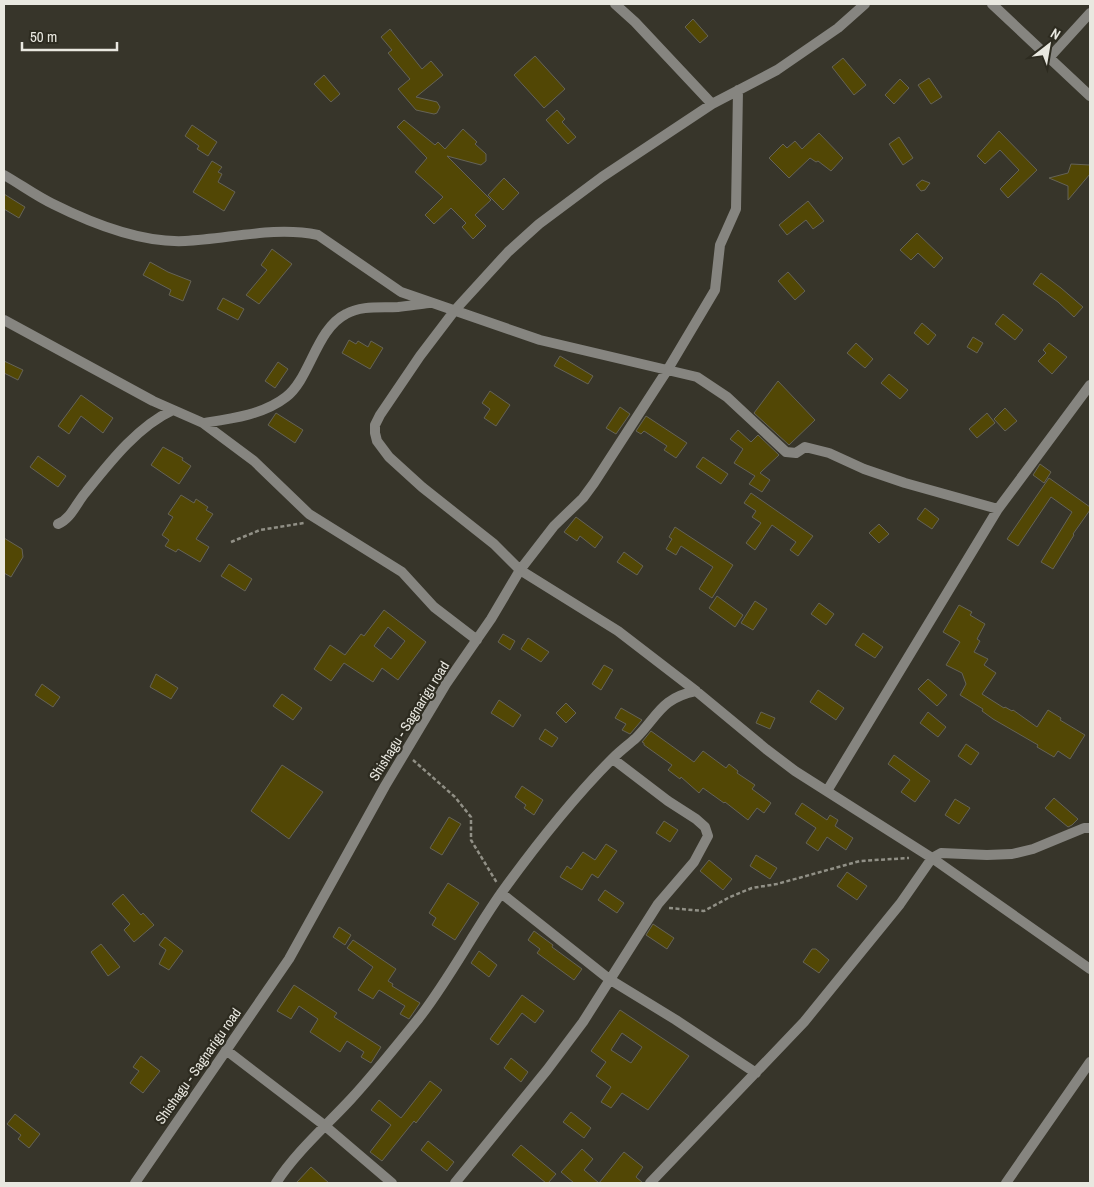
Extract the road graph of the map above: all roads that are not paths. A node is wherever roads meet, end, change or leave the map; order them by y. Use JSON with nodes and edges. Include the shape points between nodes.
{"nodes":[{"id":1,"x":615,"y":4,"type":"edge"},
{"id":2,"x":865,"y":4,"type":"edge"},
{"id":3,"x":992,"y":4,"type":"edge"},
{"id":4,"x":1090,"y":13,"type":"edge"},
{"id":5,"x":1049,"y":58,"type":"junction"},
{"id":6,"x":738,"y":90,"type":"junction"},
{"id":7,"x":1090,"y":96,"type":"edge"},
{"id":8,"x":712,"y":104,"type":"junction"},
{"id":9,"x":4,"y":175,"type":"edge"},
{"id":10,"x":432,"y":303,"type":"junction"},
{"id":11,"x":455,"y":310,"type":"junction"},
{"id":12,"x":4,"y":320,"type":"edge"},
{"id":13,"x":668,"y":369,"type":"junction"},
{"id":14,"x":1090,"y":386,"type":"edge"},
{"id":15,"x":173,"y":410,"type":"junction"},
{"id":16,"x":203,"y":423,"type":"junction"},
{"id":17,"x":998,"y":509,"type":"junction"},
{"id":18,"x":58,"y":524,"type":"dead end"},
{"id":19,"x":520,"y":570,"type":"junction"},
{"id":20,"x":477,"y":640,"type":"junction"},
{"id":21,"x":696,"y":691,"type":"junction"},
{"id":22,"x":613,"y":758,"type":"junction"},
{"id":23,"x":827,"y":791,"type":"junction"},
{"id":24,"x":1090,"y":828,"type":"edge"},
{"id":25,"x":932,"y":858,"type":"junction"},
{"id":26,"x":502,"y":893,"type":"junction"},
{"id":27,"x":1090,"y":969,"type":"edge"},
{"id":28,"x":609,"y":979,"type":"junction"},
{"id":29,"x":226,"y":1050,"type":"junction"},
{"id":30,"x":1090,"y":1062,"type":"edge"},
{"id":31,"x":756,"y":1073,"type":"junction"},
{"id":32,"x":324,"y":1126,"type":"junction"},
{"id":33,"x":135,"y":1183,"type":"edge"},
{"id":34,"x":276,"y":1183,"type":"edge"},
{"id":35,"x":392,"y":1183,"type":"edge"},
{"id":36,"x":455,"y":1183,"type":"edge"},
{"id":37,"x":650,"y":1183,"type":"edge"},
{"id":38,"x":1006,"y":1183,"type":"edge"}],
"edges":[{"from":1,"to":8,"type":"street"},
{"from":2,"to":6,"type":"street","via":[[838,28],[778,70]]},
{"from":3,"to":5,"type":"street"},
{"from":4,"to":5,"type":"street"},
{"from":5,"to":7,"type":"street"},
{"from":6,"to":8,"type":"street"},
{"from":6,"to":13,"type":"street","name":"Shishagu - Sagnarigu road","via":[[736,209],[720,245],[715,290]]},
{"from":8,"to":11,"type":"street","via":[[602,177],[539,224],[508,252]]},
{"from":9,"to":10,"type":"street","via":[[70,212],[135,236],[183,241],[282,231],[318,235],[401,292]]},
{"from":10,"to":11,"type":"street"},
{"from":10,"to":16,"type":"street","via":[[367,308],[347,313],[334,323],[316,348],[288,396],[267,408]]},
{"from":11,"to":13,"type":"street","via":[[540,340]]},
{"from":11,"to":19,"type":"street","via":[[380,415],[375,424],[377,442],[401,469],[494,544]]},
{"from":12,"to":15,"type":"street"},
{"from":13,"to":17,"type":"street","via":[[708,382],[786,452],[796,453],[806,447],[829,453],[905,483]]},
{"from":13,"to":19,"type":"street","name":"Shishagu - Sagnarigu road","via":[[594,484],[554,526]]},
{"from":14,"to":17,"type":"street"},
{"from":15,"to":16,"type":"street"},
{"from":15,"to":18,"type":"street","via":[[153,421],[124,448],[85,492],[68,517]]},
{"from":16,"to":20,"type":"street","via":[[254,461],[309,514],[402,572],[434,607]]},
{"from":17,"to":23,"type":"street"},
{"from":19,"to":20,"type":"street","name":"Shishagu - Sagnarigu road"},
{"from":19,"to":21,"type":"street","via":[[618,632]]},
{"from":20,"to":29,"type":"street","name":"Shishagu - Sagnarigu road","via":[[446,684],[405,753],[289,959]]},
{"from":21,"to":22,"type":"street","via":[[669,700],[636,738]]},
{"from":21,"to":23,"type":"street","via":[[778,759]]},
{"from":22,"to":26,"type":"street","via":[[569,806]]},
{"from":22,"to":28,"type":"street","via":[[696,819],[708,836],[690,868],[658,904]]},
{"from":23,"to":25,"type":"street"},
{"from":24,"to":25,"type":"street","via":[[1012,854],[941,853]]},
{"from":25,"to":27,"type":"street"},
{"from":25,"to":31,"type":"street","via":[[900,904],[828,994]]},
{"from":26,"to":28,"type":"street"},
{"from":26,"to":32,"type":"street","via":[[420,1016],[353,1097]]},
{"from":28,"to":31,"type":"street"},
{"from":28,"to":36,"type":"street","via":[[583,1022],[547,1070]]},
{"from":29,"to":32,"type":"street"},
{"from":29,"to":33,"type":"street","name":"Shishagu - Sagnarigu road"},
{"from":30,"to":38,"type":"street"},
{"from":31,"to":37,"type":"street"},
{"from":32,"to":34,"type":"street"},
{"from":32,"to":35,"type":"street"}]}
